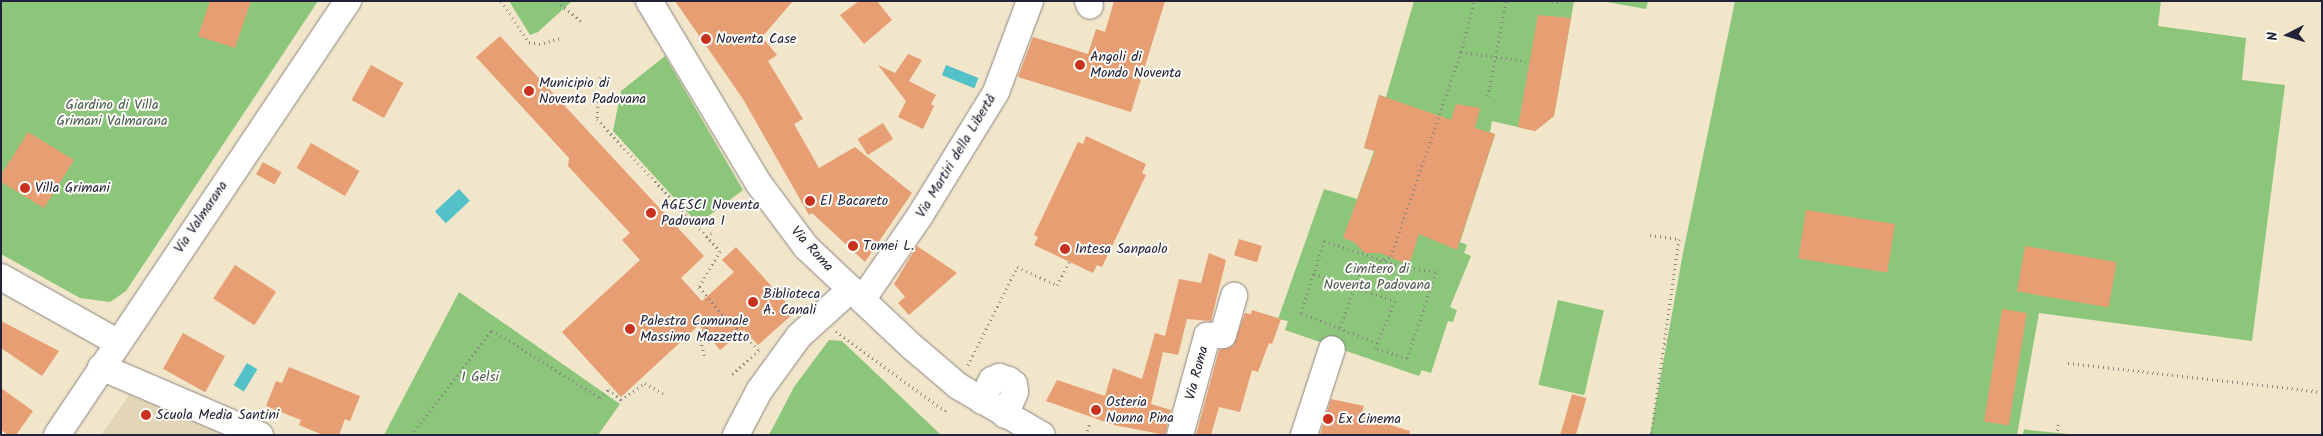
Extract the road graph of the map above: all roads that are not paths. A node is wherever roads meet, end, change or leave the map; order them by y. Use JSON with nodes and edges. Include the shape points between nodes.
{"nodes":[{"id":1,"x":348,"y":1,"type":"edge"},
{"id":2,"x":649,"y":1,"type":"edge"},
{"id":3,"x":1030,"y":1,"type":"edge"},
{"id":4,"x":1,"y":277,"type":"edge"},
{"id":5,"x":856,"y":295,"type":"junction"},
{"id":6,"x":1234,"y":296,"type":"dead end"},
{"id":7,"x":1336,"y":338,"type":"road end"},
{"id":8,"x":117,"y":342,"type":"junction"},
{"id":9,"x":101,"y":367,"type":"junction"},
{"id":10,"x":57,"y":435,"type":"edge"},
{"id":11,"x":260,"y":435,"type":"edge"},
{"id":12,"x":736,"y":435,"type":"edge"},
{"id":13,"x":1042,"y":435,"type":"edge"},
{"id":14,"x":1180,"y":435,"type":"edge"},
{"id":15,"x":1304,"y":435,"type":"edge"}],
"edges":[{"from":1,"to":8,"type":"street","name":"Via Valmarana"},
{"from":2,"to":5,"type":"street","name":"Via Roma","via":[[759,184],[806,247]]},
{"from":3,"to":5,"type":"street","name":"Via Martiri della Libertà","via":[[996,92],[921,214]]},
{"from":4,"to":8,"type":"street"},
{"from":5,"to":12,"type":"street","name":"Via Martiri della Libertà","via":[[818,319],[799,336],[759,391]]},
{"from":5,"to":13,"type":"street","name":"Via Roma","via":[[910,345],[982,401]]},
{"from":6,"to":14,"type":"street","name":"Via Roma","via":[[1223,335],[1207,336]]},
{"from":7,"to":15,"type":"street"},
{"from":8,"to":9,"type":"street","name":"Via Valmarana"},
{"from":9,"to":10,"type":"street","name":"Via Valmarana"},
{"from":9,"to":11,"type":"street"}]}
